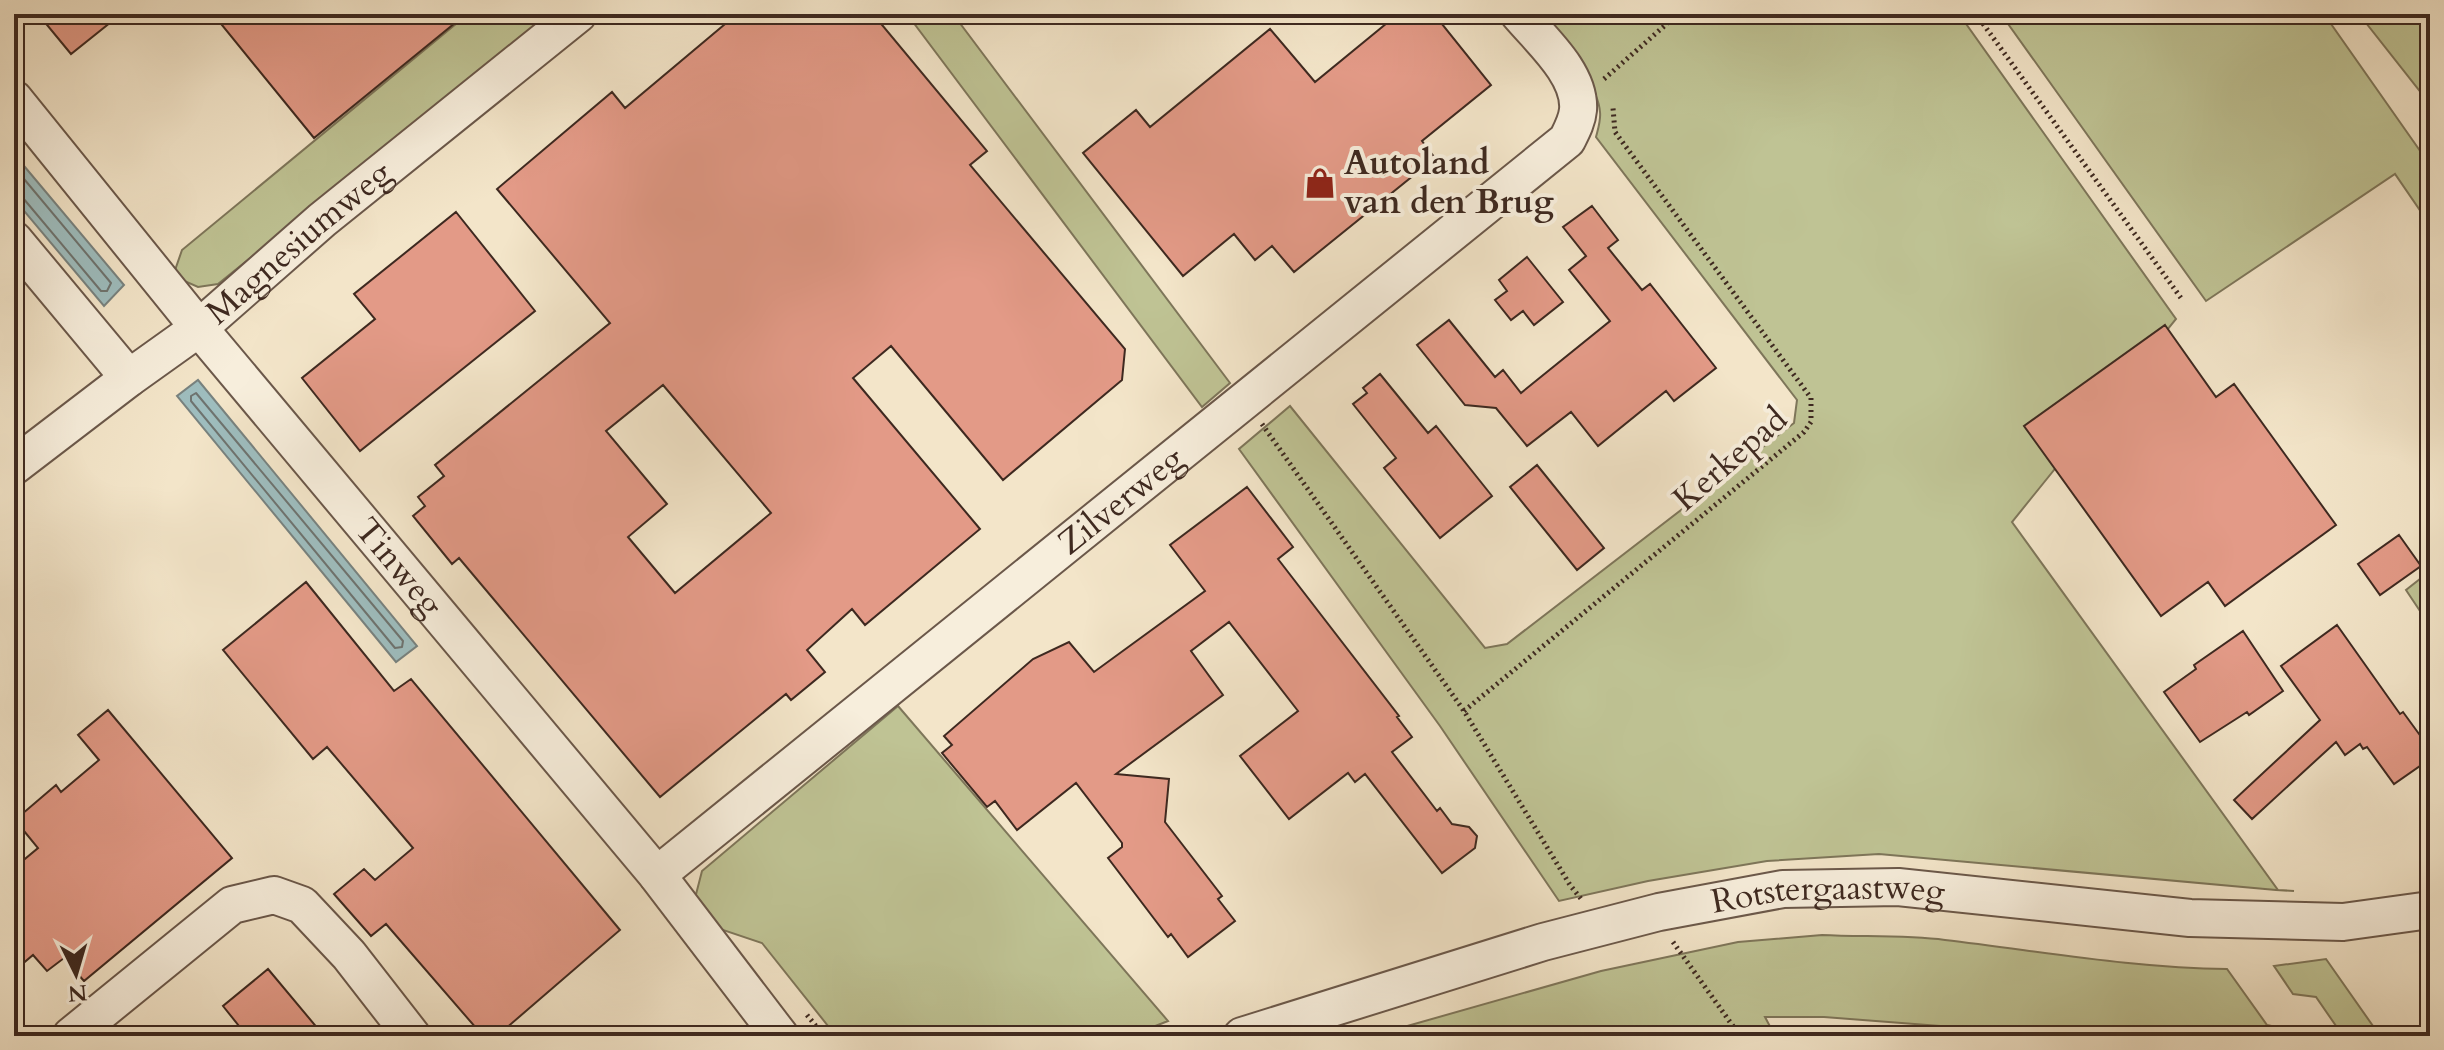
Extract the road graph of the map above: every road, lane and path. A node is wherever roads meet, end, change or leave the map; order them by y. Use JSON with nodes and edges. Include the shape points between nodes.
{"nodes":[{"id":1,"x":578,"y":14,"type":"edge"},
{"id":2,"x":1519,"y":14,"type":"edge"},
{"id":3,"x":1678,"y":14,"type":"edge"},
{"id":4,"x":1976,"y":14,"type":"edge"},
{"id":5,"x":1608,"y":90,"type":"dead end"},
{"id":6,"x":14,"y":99,"type":"edge"},
{"id":7,"x":1611,"y":103,"type":"dead end"},
{"id":8,"x":14,"y":240,"type":"edge"},
{"id":9,"x":2181,"y":298,"type":"dead end"},
{"id":10,"x":199,"y":328,"type":"junction"},
{"id":11,"x":129,"y":378,"type":"junction"},
{"id":12,"x":1246,"y":400,"type":"junction"},
{"id":13,"x":14,"y":466,"type":"edge"},
{"id":14,"x":1464,"y":711,"type":"junction"},
{"id":15,"x":657,"y":875,"type":"junction"},
{"id":16,"x":1584,"y":903,"type":"dead end"},
{"id":17,"x":2430,"y":910,"type":"edge"},
{"id":18,"x":1659,"y":912,"type":"junction"},
{"id":19,"x":71,"y":1036,"type":"edge"},
{"id":20,"x":412,"y":1036,"type":"edge"},
{"id":21,"x":780,"y":1036,"type":"edge"},
{"id":22,"x":1242,"y":1036,"type":"edge"},
{"id":23,"x":1740,"y":1036,"type":"edge"}],
"edges":[{"from":1,"to":10,"type":"street","name":"Magnesiumweg","via":[[322,220]]},
{"from":2,"to":12,"type":"street","name":"Zilverweg","via":[[1572,82],[1579,108],[1567,140]]},
{"from":3,"to":5,"type":"path","via":[[1604,78]]},
{"from":4,"to":9,"type":"path"},
{"from":6,"to":10,"type":"street","name":"Tinweg"},
{"from":7,"to":14,"type":"path","name":"Kerkepad","via":[[1615,132],[1811,398],[1811,422]]},
{"from":8,"to":11,"type":"street"},
{"from":10,"to":11,"type":"street","name":"Magnesiumweg"},
{"from":10,"to":15,"type":"street","name":"Tinweg"},
{"from":11,"to":13,"type":"street","name":"Magnesiumweg"},
{"from":12,"to":14,"type":"path"},
{"from":12,"to":15,"type":"street","name":"Zilverweg"},
{"from":14,"to":16,"type":"path"},
{"from":15,"to":21,"type":"street","name":"Tinweg"},
{"from":17,"to":18,"type":"street","name":"Rotstergaastweg","via":[[2343,922],[2190,918],[1898,887],[1783,889]]},
{"from":18,"to":22,"type":"street","name":"Rotstergaastweg","via":[[1543,942]]},
{"from":18,"to":23,"type":"path","via":[[1673,941]]},
{"from":19,"to":20,"type":"street","via":[[232,905],[274,895],[302,905]]}]}
